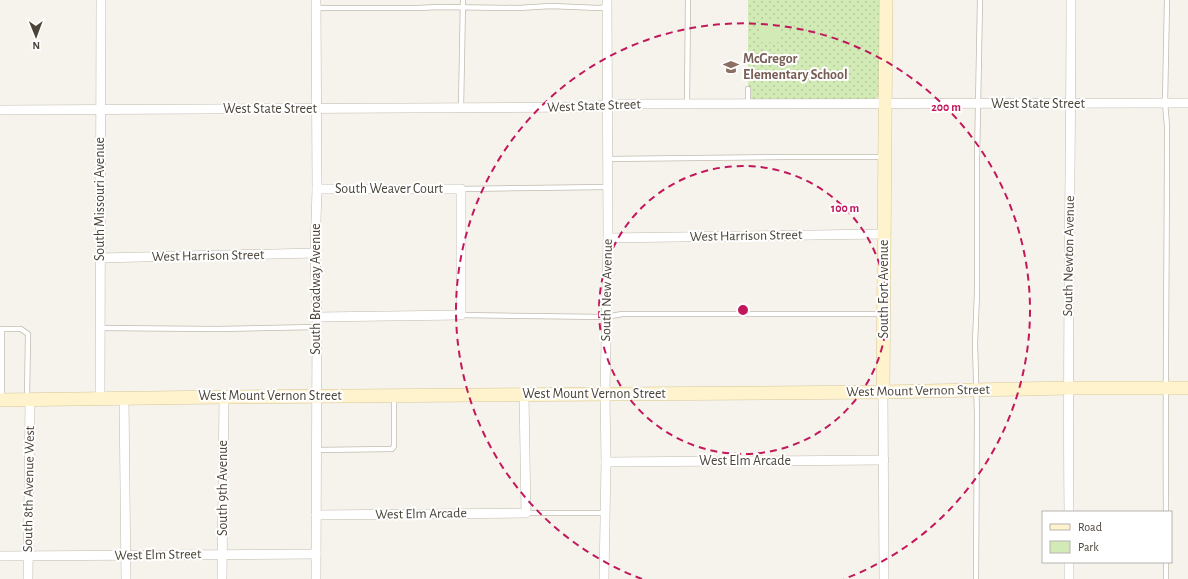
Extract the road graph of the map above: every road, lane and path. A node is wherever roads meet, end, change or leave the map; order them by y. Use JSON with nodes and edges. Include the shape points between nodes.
{"nodes":[{"id":1,"x":101,"y":0,"type":"edge"},
{"id":2,"x":462,"y":0,"type":"edge"},
{"id":3,"x":688,"y":0,"type":"edge"},
{"id":4,"x":886,"y":0,"type":"edge"},
{"id":5,"x":980,"y":0,"type":"edge"},
{"id":6,"x":1071,"y":0,"type":"edge"},
{"id":7,"x":1167,"y":0,"type":"edge"},
{"id":8,"x":607,"y":3,"type":"edge"},
{"id":9,"x":316,"y":4,"type":"edge"},
{"id":10,"x":462,"y":7,"type":"junction"},
{"id":11,"x":748,"y":89,"type":"dead end"},
{"id":12,"x":1071,"y":103,"type":"junction"},
{"id":13,"x":607,"y":104,"type":"junction"},
{"id":14,"x":687,"y":104,"type":"junction"},
{"id":15,"x":748,"y":104,"type":"junction"},
{"id":16,"x":978,"y":104,"type":"junction"},
{"id":17,"x":1165,"y":104,"type":"junction"},
{"id":18,"x":1188,"y":104,"type":"edge"},
{"id":19,"x":886,"y":105,"type":"junction"},
{"id":20,"x":461,"y":108,"type":"junction"},
{"id":21,"x":316,"y":109,"type":"junction"},
{"id":22,"x":0,"y":110,"type":"edge"},
{"id":23,"x":100,"y":110,"type":"junction"},
{"id":24,"x":885,"y":158,"type":"junction"},
{"id":25,"x":607,"y":159,"type":"junction"},
{"id":26,"x":607,"y":187,"type":"junction"},
{"id":27,"x":317,"y":189,"type":"junction"},
{"id":28,"x":461,"y":189,"type":"junction"},
{"id":29,"x":884,"y":234,"type":"junction"},
{"id":30,"x":608,"y":238,"type":"junction"},
{"id":31,"x":315,"y":253,"type":"junction"},
{"id":32,"x":100,"y":258,"type":"junction"},
{"id":33,"x":884,"y":314,"type":"junction"},
{"id":34,"x":461,"y":315,"type":"junction"},
{"id":35,"x":606,"y":317,"type":"junction"},
{"id":36,"x":317,"y":322,"type":"junction"},
{"id":37,"x":100,"y":328,"type":"junction"},
{"id":38,"x":1,"y":329,"type":"edge"},
{"id":39,"x":1068,"y":388,"type":"junction"},
{"id":40,"x":1165,"y":388,"type":"junction"},
{"id":41,"x":1188,"y":388,"type":"edge"},
{"id":42,"x":977,"y":390,"type":"junction"},
{"id":43,"x":883,"y":392,"type":"junction"},
{"id":44,"x":524,"y":394,"type":"junction"},
{"id":45,"x":605,"y":394,"type":"junction"},
{"id":46,"x":316,"y":396,"type":"junction"},
{"id":47,"x":394,"y":396,"type":"junction"},
{"id":48,"x":224,"y":397,"type":"junction"},
{"id":49,"x":100,"y":398,"type":"junction"},
{"id":50,"x":124,"y":398,"type":"junction"},
{"id":51,"x":1,"y":400,"type":"edge"},
{"id":52,"x":28,"y":400,"type":"junction"},
{"id":53,"x":316,"y":450,"type":"junction"},
{"id":54,"x":884,"y":460,"type":"junction"},
{"id":55,"x":606,"y":462,"type":"junction"},
{"id":56,"x":1069,"y":511,"type":"edge"},
{"id":57,"x":1166,"y":511,"type":"edge"},
{"id":58,"x":605,"y":512,"type":"junction"},
{"id":59,"x":526,"y":513,"type":"junction"},
{"id":60,"x":316,"y":516,"type":"junction"},
{"id":61,"x":223,"y":554,"type":"junction"},
{"id":62,"x":316,"y":554,"type":"junction"},
{"id":63,"x":0,"y":556,"type":"edge"},
{"id":64,"x":28,"y":556,"type":"junction"},
{"id":65,"x":126,"y":556,"type":"junction"},
{"id":66,"x":1069,"y":563,"type":"edge"},
{"id":67,"x":1166,"y":563,"type":"edge"},
{"id":68,"x":28,"y":579,"type":"edge"},
{"id":69,"x":126,"y":579,"type":"edge"},
{"id":70,"x":222,"y":579,"type":"edge"},
{"id":71,"x":316,"y":579,"type":"edge"},
{"id":72,"x":604,"y":579,"type":"edge"},
{"id":73,"x":884,"y":579,"type":"edge"},
{"id":74,"x":976,"y":579,"type":"edge"},
{"id":75,"x":1069,"y":579,"type":"edge"},
{"id":76,"x":1166,"y":579,"type":"edge"}],
"edges":[{"from":1,"to":23,"type":"street","name":"South Missouri Avenue"},
{"from":2,"to":10,"type":"lane"},
{"from":3,"to":14,"type":"lane"},
{"from":4,"to":19,"type":"street","name":"South Fort Avenue"},
{"from":5,"to":16,"type":"lane"},
{"from":6,"to":12,"type":"street","name":"South Newton Avenue"},
{"from":7,"to":17,"type":"lane"},
{"from":8,"to":10,"type":"lane","via":[[518,8]]},
{"from":8,"to":13,"type":"street","name":"South New Avenue"},
{"from":9,"to":10,"type":"lane"},
{"from":9,"to":21,"type":"street","name":"South Broadway Avenue"},
{"from":10,"to":20,"type":"lane"},
{"from":11,"to":15,"type":"lane"},
{"from":12,"to":16,"type":"street","name":"West State Street"},
{"from":12,"to":17,"type":"street","name":"West State Street"},
{"from":12,"to":39,"type":"street","name":"South Newton Avenue"},
{"from":13,"to":14,"type":"street","name":"West State Street"},
{"from":13,"to":20,"type":"street","name":"West State Street","via":[[592,107]]},
{"from":13,"to":25,"type":"street","name":"South New Avenue"},
{"from":14,"to":15,"type":"street","name":"West State Street"},
{"from":15,"to":19,"type":"street","name":"West State Street"},
{"from":16,"to":19,"type":"street","name":"West State Street"},
{"from":16,"to":42,"type":"lane","via":[[975,343]]},
{"from":17,"to":18,"type":"street","name":"West State Street"},
{"from":17,"to":40,"type":"lane"},
{"from":19,"to":24,"type":"street","name":"South Fort Avenue"},
{"from":20,"to":21,"type":"street","name":"West State Street"},
{"from":21,"to":23,"type":"street","name":"West State Street"},
{"from":21,"to":27,"type":"street","name":"South Broadway Avenue"},
{"from":22,"to":23,"type":"street","name":"West State Street"},
{"from":23,"to":32,"type":"street","name":"South Missouri Avenue"},
{"from":24,"to":25,"type":"lane"},
{"from":24,"to":29,"type":"street","name":"South Fort Avenue"},
{"from":25,"to":26,"type":"street","name":"South New Avenue"},
{"from":26,"to":28,"type":"lane"},
{"from":26,"to":30,"type":"street","name":"South New Avenue"},
{"from":27,"to":28,"type":"street","name":"South Weaver Court"},
{"from":27,"to":31,"type":"street","name":"South Broadway Avenue"},
{"from":28,"to":34,"type":"street"},
{"from":29,"to":30,"type":"street","name":"West Harrison Street"},
{"from":29,"to":33,"type":"street","name":"South Fort Avenue"},
{"from":30,"to":35,"type":"street","name":"South New Avenue"},
{"from":31,"to":32,"type":"street","name":"West Harrison Street"},
{"from":31,"to":36,"type":"street","name":"South Broadway Avenue"},
{"from":32,"to":37,"type":"street","name":"South Missouri Avenue"},
{"from":33,"to":35,"type":"lane","via":[[622,314]]},
{"from":33,"to":43,"type":"street","name":"South Fort Avenue"},
{"from":34,"to":35,"type":"lane"},
{"from":34,"to":36,"type":"street"},
{"from":35,"to":45,"type":"street","name":"South New Avenue"},
{"from":36,"to":37,"type":"lane","via":[[217,329]]},
{"from":36,"to":46,"type":"street","name":"South Broadway Avenue"},
{"from":37,"to":49,"type":"street","name":"South Missouri Avenue"},
{"from":38,"to":51,"type":"lane"},
{"from":38,"to":52,"type":"lane","via":[[21,329],[28,334]]},
{"from":39,"to":40,"type":"street","name":"West Mount Vernon Street"},
{"from":39,"to":42,"type":"street","name":"West Mount Vernon Street"},
{"from":39,"to":56,"type":"street","name":"South Newton Avenue"},
{"from":40,"to":41,"type":"street","name":"West Mount Vernon Street"},
{"from":40,"to":57,"type":"lane"},
{"from":42,"to":43,"type":"street","name":"West Mount Vernon Street"},
{"from":42,"to":74,"type":"lane"},
{"from":43,"to":45,"type":"street","name":"West Mount Vernon Street"},
{"from":43,"to":54,"type":"street","name":"South Fort Avenue"},
{"from":44,"to":45,"type":"street","name":"West Mount Vernon Street"},
{"from":44,"to":47,"type":"street","name":"West Mount Vernon Street"},
{"from":44,"to":59,"type":"street"},
{"from":45,"to":55,"type":"street","name":"South New Avenue"},
{"from":46,"to":47,"type":"street","name":"West Mount Vernon Street"},
{"from":46,"to":48,"type":"street","name":"West Mount Vernon Street"},
{"from":46,"to":53,"type":"street","name":"South Broadway Avenue"},
{"from":47,"to":53,"type":"lane","via":[[392,449]]},
{"from":48,"to":50,"type":"street","name":"West Mount Vernon Street"},
{"from":48,"to":61,"type":"street","name":"South 9th Avenue"},
{"from":49,"to":50,"type":"street","name":"West Mount Vernon Street"},
{"from":49,"to":52,"type":"street","name":"West Mount Vernon Street"},
{"from":50,"to":65,"type":"street"},
{"from":51,"to":52,"type":"street","name":"West Mount Vernon Street"},
{"from":52,"to":64,"type":"street","name":"South 8th Avenue West"},
{"from":53,"to":60,"type":"street","name":"South Broadway Avenue"},
{"from":54,"to":55,"type":"street","name":"West Elm Arcade"},
{"from":54,"to":73,"type":"street","name":"South Fort Avenue"},
{"from":55,"to":58,"type":"street","name":"South New Avenue"},
{"from":58,"to":59,"type":"lane"},
{"from":58,"to":72,"type":"street","name":"South New Avenue"},
{"from":59,"to":60,"type":"street","name":"West Elm Arcade"},
{"from":60,"to":62,"type":"street","name":"South Broadway Avenue"},
{"from":61,"to":62,"type":"street","name":"West Elm Street"},
{"from":61,"to":65,"type":"street","name":"West Elm Street"},
{"from":61,"to":70,"type":"street","name":"South 9th Avenue"},
{"from":62,"to":71,"type":"street","name":"South Broadway Avenue"},
{"from":63,"to":64,"type":"street","name":"West Elm Street"},
{"from":64,"to":65,"type":"street","name":"West Elm Street"},
{"from":64,"to":68,"type":"street","name":"South 8th Avenue West"},
{"from":65,"to":69,"type":"street"},
{"from":66,"to":75,"type":"street"},
{"from":67,"to":76,"type":"lane"}]}
